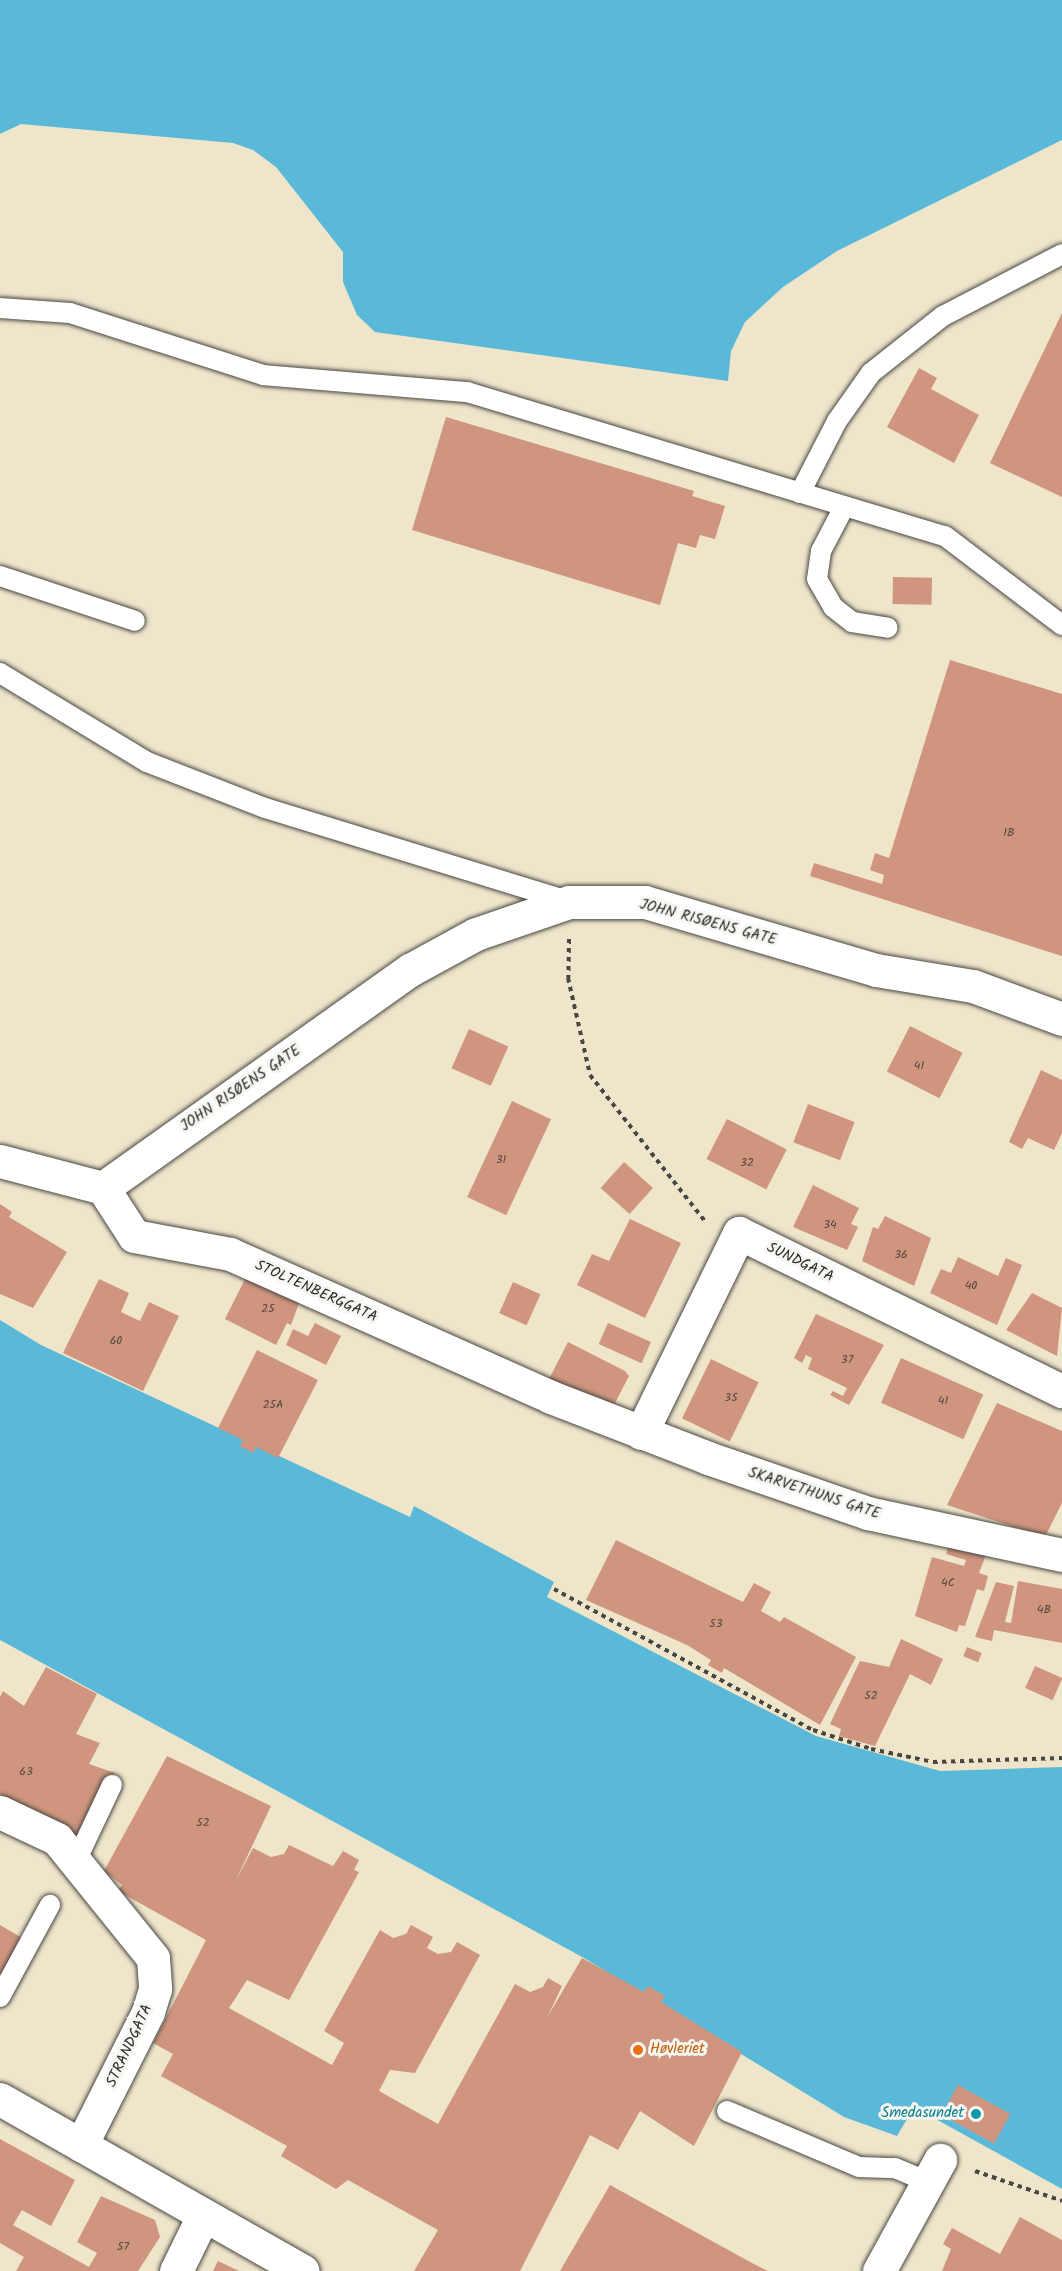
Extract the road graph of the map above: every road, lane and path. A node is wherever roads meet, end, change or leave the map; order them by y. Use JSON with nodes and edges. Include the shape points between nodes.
{"nodes":[{"id":1,"x":1062,"y":254,"type":"edge"},
{"id":2,"x":0,"y":308,"type":"edge"},
{"id":3,"x":800,"y":493,"type":"junction"},
{"id":4,"x":844,"y":507,"type":"junction"},
{"id":5,"x":0,"y":576,"type":"edge"},
{"id":6,"x":135,"y":621,"type":"dead end"},
{"id":7,"x":1062,"y":625,"type":"edge"},
{"id":8,"x":888,"y":628,"type":"dead end"},
{"id":9,"x":0,"y":673,"type":"edge"},
{"id":10,"x":569,"y":902,"type":"junction"},
{"id":11,"x":1062,"y":1019,"type":"edge"},
{"id":12,"x":0,"y":1161,"type":"edge"},
{"id":13,"x":103,"y":1188,"type":"junction"},
{"id":14,"x":739,"y":1233,"type":"junction"},
{"id":15,"x":1062,"y":1391,"type":"edge"},
{"id":16,"x":641,"y":1433,"type":"junction"},
{"id":17,"x":1062,"y":1555,"type":"edge"},
{"id":18,"x":554,"y":1589,"type":"dead end"},
{"id":19,"x":1062,"y":1758,"type":"edge"},
{"id":20,"x":111,"y":1785,"type":"dead end"},
{"id":21,"x":0,"y":1812,"type":"edge"},
{"id":22,"x":77,"y":1859,"type":"junction"},
{"id":23,"x":50,"y":1905,"type":"dead end"},
{"id":24,"x":0,"y":1997,"type":"edge"},
{"id":25,"x":0,"y":2099,"type":"edge"},
{"id":26,"x":727,"y":2111,"type":"dead end"},
{"id":27,"x":81,"y":2145,"type":"junction"},
{"id":28,"x":934,"y":2171,"type":"junction"},
{"id":29,"x":1062,"y":2201,"type":"edge"},
{"id":30,"x":204,"y":2216,"type":"junction"},
{"id":31,"x":176,"y":2271,"type":"edge"},
{"id":32,"x":303,"y":2271,"type":"edge"},
{"id":33,"x":879,"y":2271,"type":"edge"}],
"edges":[{"from":1,"to":3,"type":"lane","via":[[943,316],[871,373],[837,421]]},
{"from":2,"to":3,"type":"lane","via":[[70,313],[263,375],[466,392]]},
{"from":3,"to":4,"type":"lane"},
{"from":4,"to":7,"type":"lane","via":[[945,536]]},
{"from":4,"to":8,"type":"lane","via":[[821,551],[817,579],[833,607],[852,622]]},
{"from":5,"to":6,"type":"lane"},
{"from":9,"to":10,"type":"lane","via":[[147,762],[265,808]]},
{"from":10,"to":11,"type":"street","name":"JOHN RISØENS GATE","via":[[645,902],[876,970],[973,986]]},
{"from":10,"to":13,"type":"street","name":"JOHN RISØENS GATE","via":[[476,934],[410,970]]},
{"from":10,"to":14,"type":"path","via":[[568,978],[590,1075],[698,1218]]},
{"from":12,"to":13,"type":"street"},
{"from":13,"to":16,"type":"street","name":"STOLTENBERGGATA","via":[[134,1236],[230,1254]]},
{"from":14,"to":15,"type":"street","name":"SUNDGATA"},
{"from":14,"to":16,"type":"street"},
{"from":16,"to":17,"type":"street","name":"SKARVETHUNS GATE","via":[[868,1514]]},
{"from":18,"to":19,"type":"path","via":[[813,1730],[852,1743],[933,1762]]},
{"from":20,"to":22,"type":"lane"},
{"from":21,"to":22,"type":"street","via":[[48,1831]]},
{"from":22,"to":27,"type":"street","name":"STRANDGATA","via":[[99,1897],[144,1943],[156,1972],[148,2012]]},
{"from":23,"to":24,"type":"lane"},
{"from":25,"to":27,"type":"street"},
{"from":26,"to":28,"type":"lane","via":[[859,2167]]},
{"from":27,"to":30,"type":"street"},
{"from":28,"to":29,"type":"path"},
{"from":28,"to":33,"type":"street"},
{"from":30,"to":31,"type":"street"},
{"from":30,"to":32,"type":"street"}]}
